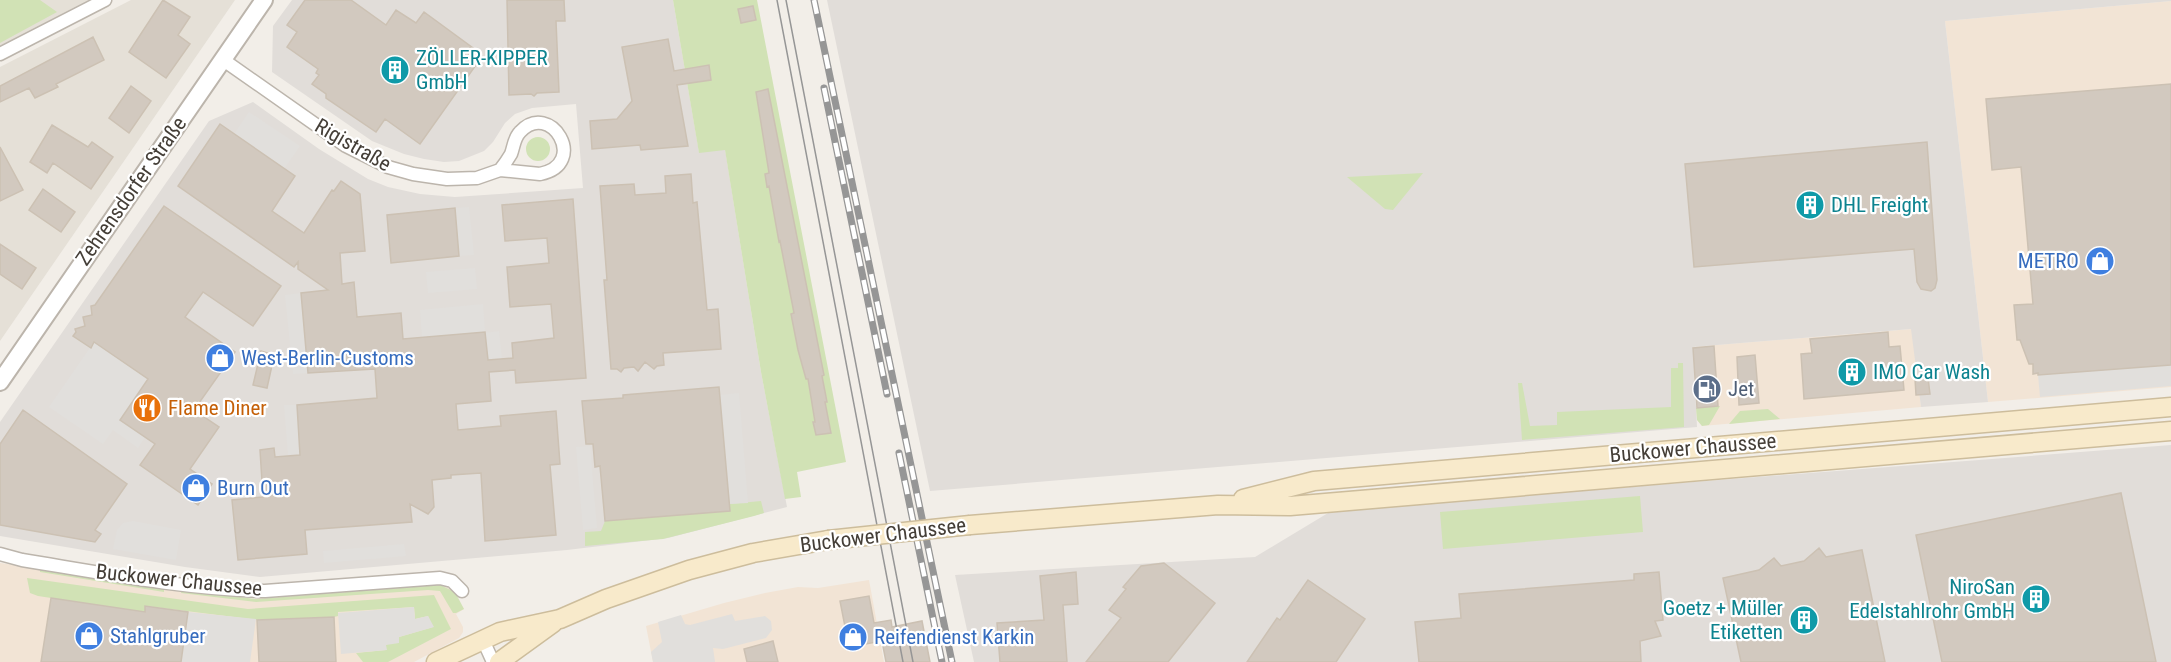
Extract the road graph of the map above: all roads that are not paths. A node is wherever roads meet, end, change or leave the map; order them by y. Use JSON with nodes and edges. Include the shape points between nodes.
{"nodes":[{"id":1,"x":105,"y":0,"type":"edge"},
{"id":2,"x":264,"y":0,"type":"edge"},
{"id":3,"x":0,"y":54,"type":"edge"},
{"id":4,"x":222,"y":59,"type":"junction"},
{"id":5,"x":500,"y":170,"type":"junction"},
{"id":6,"x":0,"y":382,"type":"edge"},
{"id":7,"x":2171,"y":407,"type":"edge"},
{"id":8,"x":2171,"y":431,"type":"edge"},
{"id":9,"x":1218,"y":505,"type":"junction"},
{"id":10,"x":0,"y":554,"type":"edge"},
{"id":11,"x":462,"y":591,"type":"dead end"},
{"id":12,"x":560,"y":619,"type":"junction"},
{"id":13,"x":483,"y":640,"type":"junction"},
{"id":14,"x":436,"y":662,"type":"edge"},
{"id":15,"x":493,"y":662,"type":"edge"},
{"id":16,"x":499,"y":662,"type":"edge"}],
"edges":[{"from":1,"to":3,"type":"street"},
{"from":2,"to":4,"type":"street","name":"Zehrensdorfer Straße"},
{"from":4,"to":5,"type":"street","name":"Rigistraße","via":[[339,141],[388,167],[447,179],[477,178]]},
{"from":4,"to":6,"type":"street","name":"Zehrensdorfer Straße"},
{"from":5,"to":5,"type":"street","name":"Rigistraße","via":[[540,174],[551,171],[564,151],[559,133],[543,124],[526,127],[517,135]]},
{"from":7,"to":9,"type":"main road","name":"Buckower Chaussee","via":[[1314,481]]},
{"from":8,"to":9,"type":"main road","name":"Buckower Chaussee","via":[[1290,506]]},
{"from":9,"to":12,"type":"main road","name":"Buckower Chaussee","bridge":true,"via":[[828,540],[753,553],[689,570]]},
{"from":10,"to":11,"type":"street","name":"Buckower Chaussee","via":[[239,591],[440,578],[452,581]]},
{"from":12,"to":13,"type":"main road","name":"Buckower Chaussee","via":[[500,632]]},
{"from":12,"to":16,"type":"main road","name":"Buckower Chaussee"},
{"from":13,"to":14,"type":"main road","name":"Buckower Chaussee"},
{"from":13,"to":15,"type":"street"}]}
